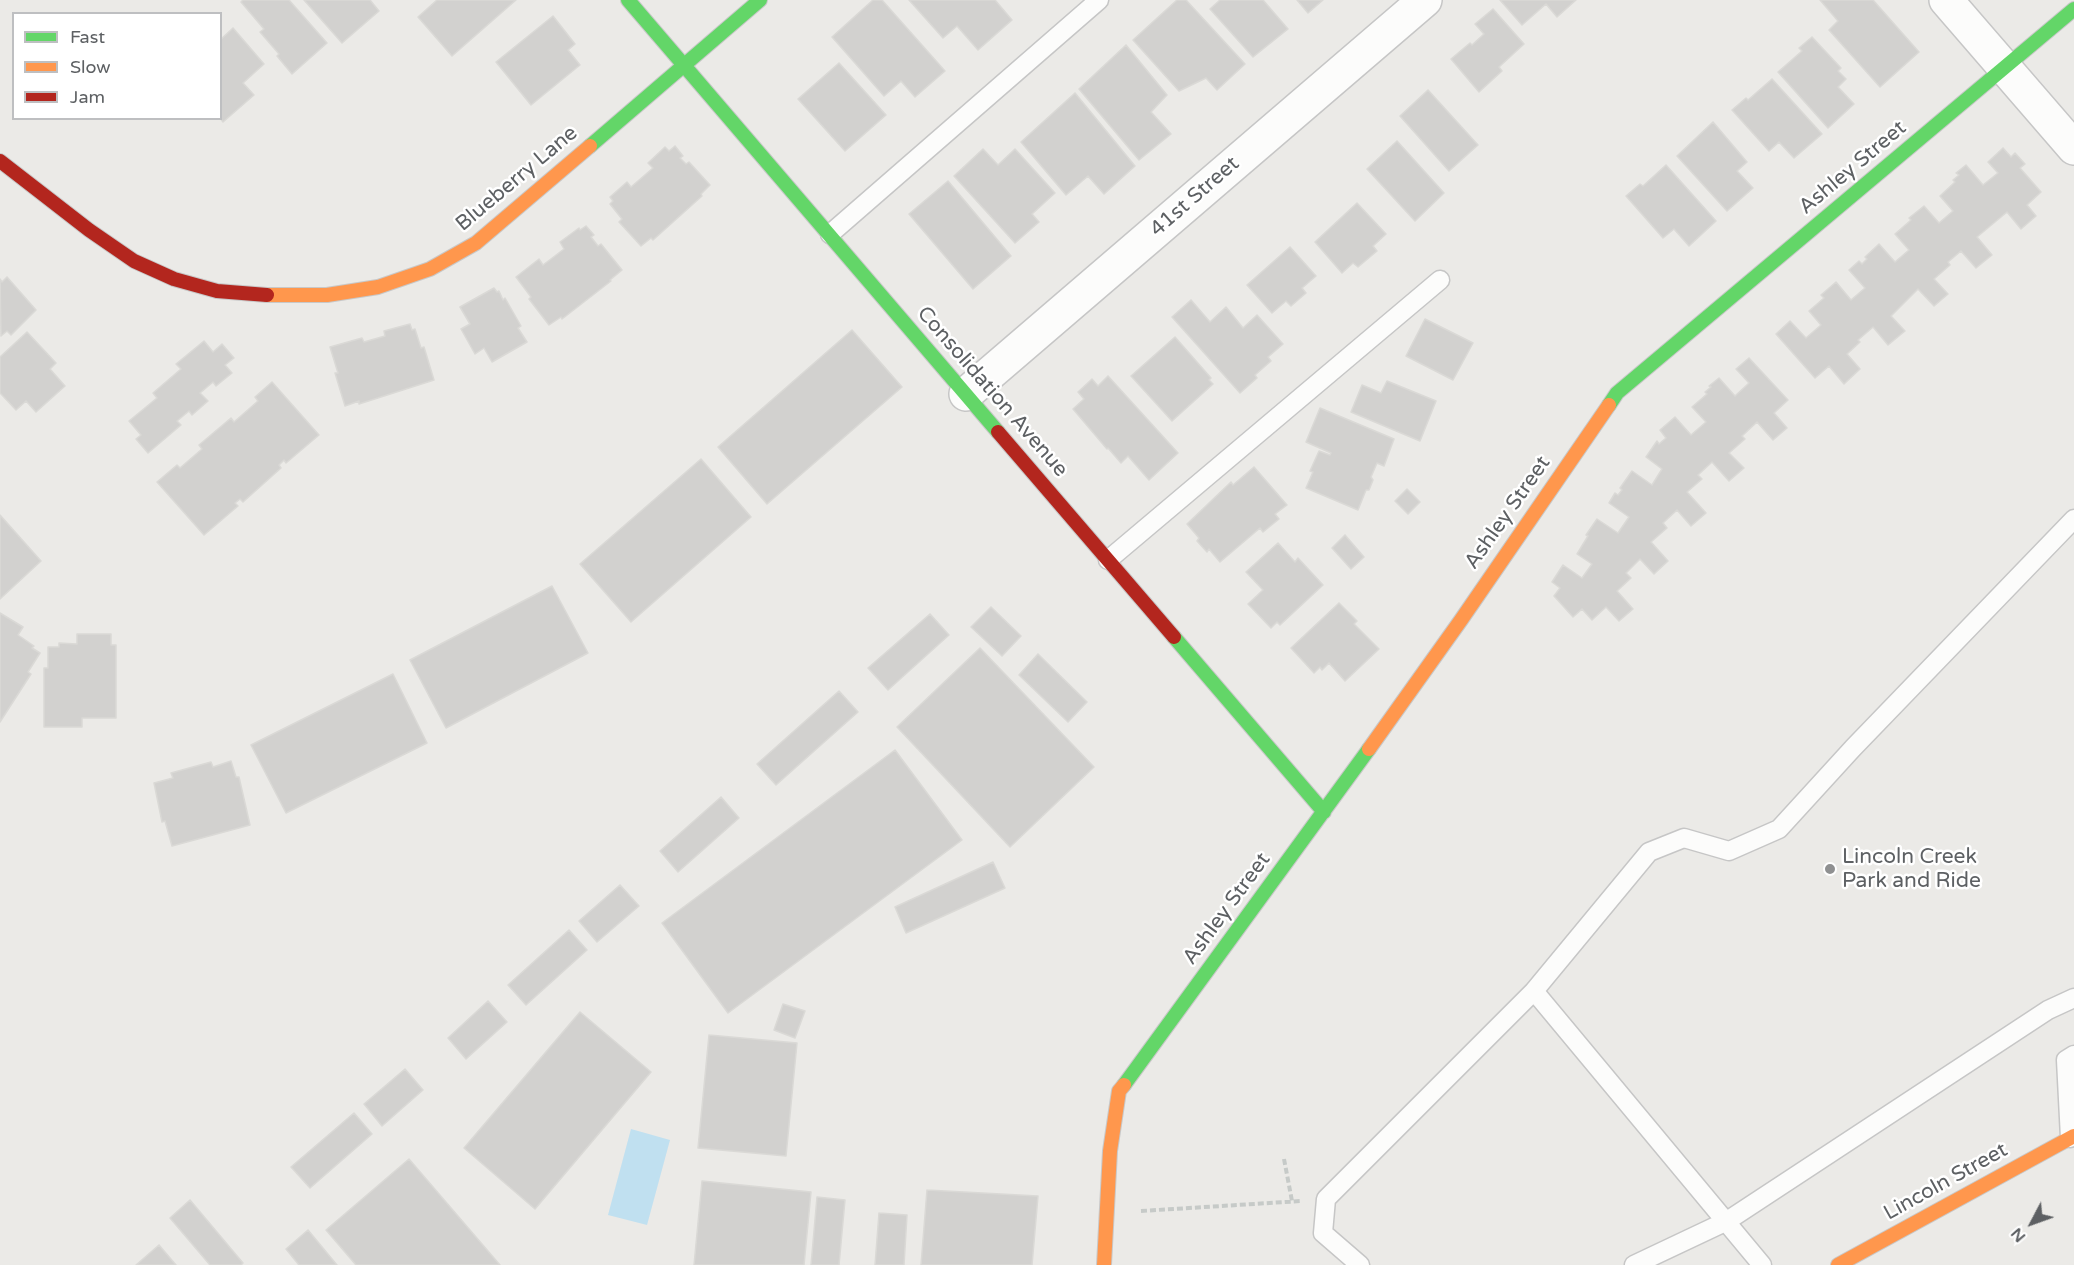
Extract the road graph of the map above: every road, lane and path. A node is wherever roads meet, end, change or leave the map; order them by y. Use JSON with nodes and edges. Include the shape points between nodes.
{"nodes":[{"id":1,"x":628,"y":0,"type":"edge"},
{"id":2,"x":760,"y":0,"type":"edge"},
{"id":3,"x":1099,"y":0,"type":"edge"},
{"id":4,"x":1425,"y":0,"type":"edge"},
{"id":5,"x":1946,"y":0,"type":"edge"},
{"id":6,"x":2074,"y":9,"type":"edge"},
{"id":7,"x":684,"y":66,"type":"junction"},
{"id":8,"x":2005,"y":67,"type":"junction"},
{"id":9,"x":2074,"y":148,"type":"edge"},
{"id":10,"x":0,"y":162,"type":"edge"},
{"id":11,"x":830,"y":234,"type":"junction"},
{"id":12,"x":1440,"y":280,"type":"dead end"},
{"id":13,"x":966,"y":394,"type":"junction"},
{"id":14,"x":2074,"y":519,"type":"edge"},
{"id":15,"x":1108,"y":560,"type":"junction"},
{"id":16,"x":1324,"y":812,"type":"junction"},
{"id":17,"x":1534,"y":991,"type":"junction"},
{"id":18,"x":2074,"y":998,"type":"edge"},
{"id":19,"x":2074,"y":1055,"type":"edge"},
{"id":20,"x":2072,"y":1137,"type":"edge"},
{"id":21,"x":1284,"y":1159,"type":"dead end"},
{"id":22,"x":1326,"y":1199,"type":"junction"},
{"id":23,"x":1292,"y":1201,"type":"junction"},
{"id":24,"x":1177,"y":1209,"type":"dead end"},
{"id":25,"x":1726,"y":1221,"type":"junction"},
{"id":26,"x":1104,"y":1265,"type":"edge"},
{"id":27,"x":1360,"y":1265,"type":"edge"},
{"id":28,"x":1634,"y":1265,"type":"edge"},
{"id":29,"x":1762,"y":1265,"type":"edge"},
{"id":30,"x":1838,"y":1265,"type":"edge"}],
"edges":[{"from":1,"to":7,"type":"street","name":"Consolidation Avenue"},
{"from":2,"to":7,"type":"street","name":"Blueberry Lane"},
{"from":3,"to":11,"type":"lane"},
{"from":4,"to":13,"type":"street","name":"41st Street"},
{"from":5,"to":8,"type":"street"},
{"from":6,"to":8,"type":"street","name":"Ashley Street"},
{"from":7,"to":10,"type":"street","name":"Blueberry Lane","via":[[476,243],[430,269],[378,287],[327,295],[228,292],[174,279],[134,261]]},
{"from":7,"to":11,"type":"street","name":"Consolidation Avenue"},
{"from":8,"to":9,"type":"street"},
{"from":8,"to":16,"type":"street","name":"Ashley Street","via":[[1617,393]]},
{"from":11,"to":13,"type":"street","name":"Consolidation Avenue"},
{"from":12,"to":15,"type":"lane"},
{"from":13,"to":15,"type":"street","name":"Consolidation Avenue"},
{"from":14,"to":17,"type":"lane","via":[[1779,829],[1729,851],[1684,838],[1649,852]]},
{"from":15,"to":16,"type":"street","name":"Consolidation Avenue"},
{"from":16,"to":26,"type":"street","name":"Ashley Street","via":[[1119,1091],[1110,1151]]},
{"from":17,"to":22,"type":"lane"},
{"from":17,"to":25,"type":"lane"},
{"from":18,"to":25,"type":"lane","via":[[2048,1010]]},
{"from":19,"to":20,"type":"lane","via":[[2066,1060]]},
{"from":20,"to":30,"type":"street","name":"Lincoln Street"},
{"from":21,"to":23,"type":"path"},
{"from":22,"to":23,"type":"path"},
{"from":22,"to":27,"type":"lane","via":[[1323,1233]]},
{"from":23,"to":24,"type":"path"},
{"from":25,"to":28,"type":"lane"},
{"from":25,"to":29,"type":"lane"}]}
